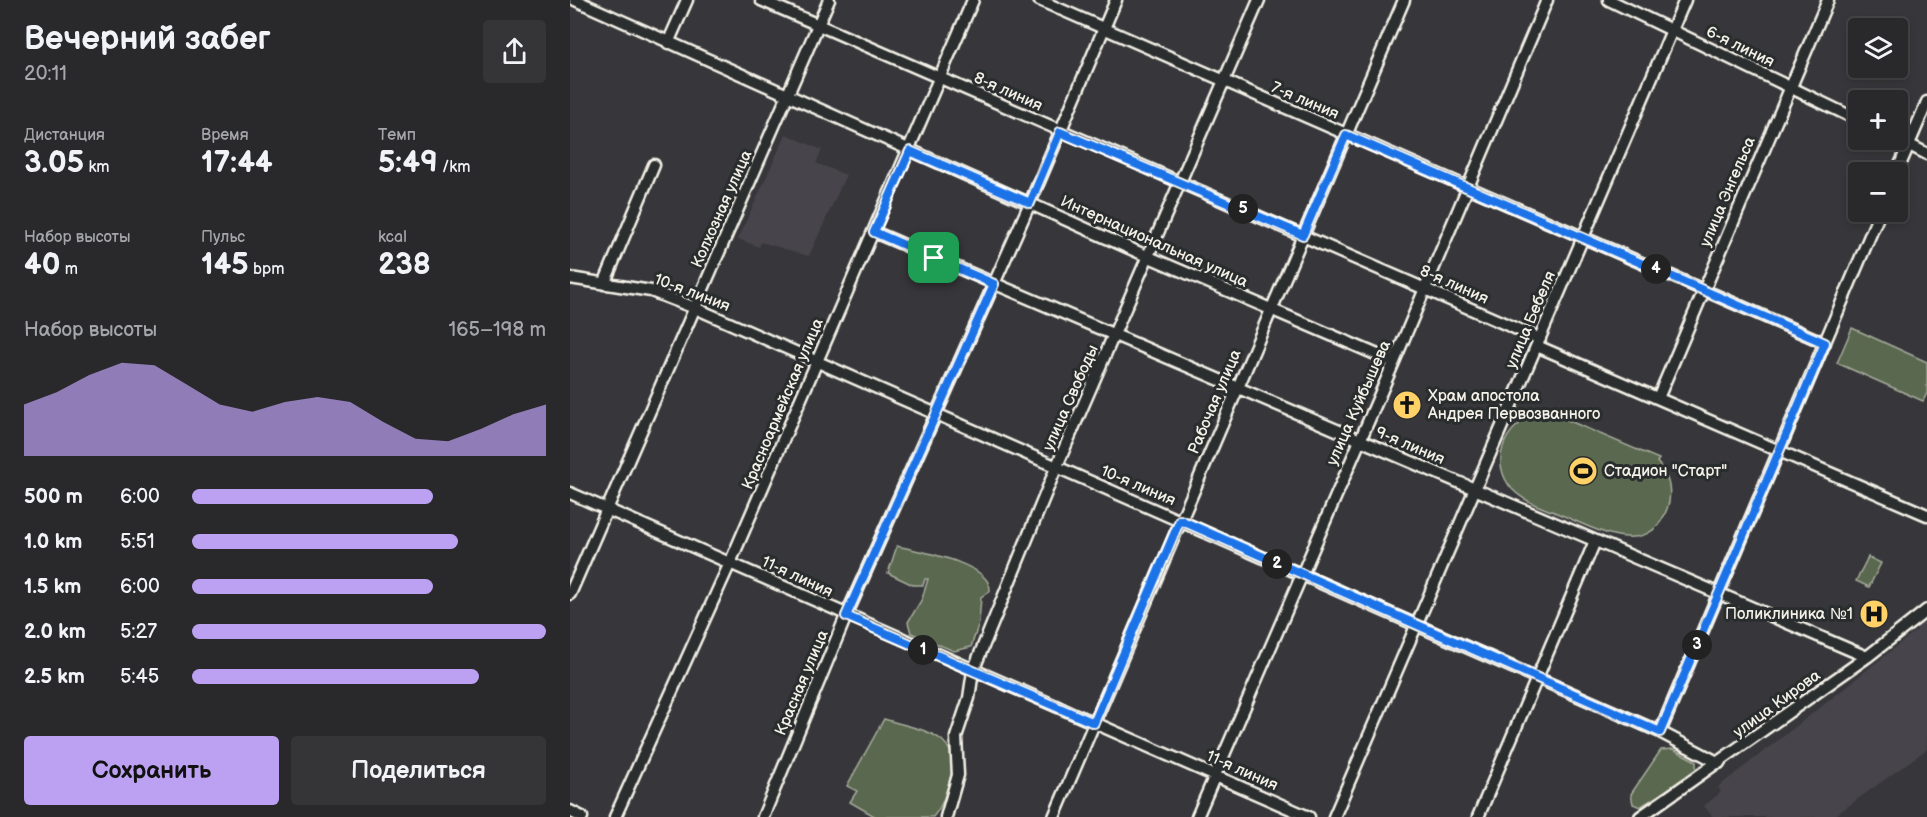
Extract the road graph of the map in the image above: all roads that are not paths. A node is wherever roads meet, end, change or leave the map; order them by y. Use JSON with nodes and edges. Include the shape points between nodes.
{"nodes":[{"id":1,"x":575,"y":0,"type":"edge"},
{"id":2,"x":687,"y":0,"type":"edge"},
{"id":3,"x":761,"y":0,"type":"edge"},
{"id":4,"x":829,"y":0,"type":"edge"},
{"id":5,"x":973,"y":0,"type":"edge"},
{"id":6,"x":1039,"y":0,"type":"edge"},
{"id":7,"x":1116,"y":0,"type":"edge"},
{"id":8,"x":1259,"y":0,"type":"edge"},
{"id":9,"x":1404,"y":0,"type":"edge"},
{"id":10,"x":1547,"y":0,"type":"edge"},
{"id":11,"x":1609,"y":0,"type":"edge"},
{"id":12,"x":1685,"y":0,"type":"edge"},
{"id":13,"x":1828,"y":0,"type":"edge"},
{"id":14,"x":818,"y":26,"type":"junction"},
{"id":15,"x":1103,"y":29,"type":"junction"},
{"id":16,"x":1672,"y":31,"type":"junction"},
{"id":17,"x":668,"y":44,"type":"junction"},
{"id":18,"x":940,"y":79,"type":"junction"},
{"id":19,"x":1223,"y":82,"type":"junction"},
{"id":20,"x":1790,"y":87,"type":"junction"},
{"id":21,"x":788,"y":96,"type":"junction"},
{"id":22,"x":1927,"y":102,"type":"edge"},
{"id":23,"x":1848,"y":115,"type":"edge"},
{"id":24,"x":1060,"y":132,"type":"junction"},
{"id":25,"x":1346,"y":135,"type":"junction"},
{"id":26,"x":1909,"y":145,"type":"junction"},
{"id":27,"x":910,"y":151,"type":"junction"},
{"id":28,"x":1927,"y":154,"type":"edge"},
{"id":29,"x":1901,"y":162,"type":"edge"},
{"id":30,"x":654,"y":165,"type":"dead end"},
{"id":31,"x":1181,"y":183,"type":"junction"},
{"id":32,"x":1468,"y":188,"type":"junction"},
{"id":33,"x":1030,"y":203,"type":"junction"},
{"id":34,"x":1876,"y":222,"type":"edge"},
{"id":35,"x":874,"y":232,"type":"junction"},
{"id":36,"x":1303,"y":235,"type":"junction"},
{"id":37,"x":1583,"y":237,"type":"junction"},
{"id":38,"x":1149,"y":257,"type":"junction"},
{"id":39,"x":570,"y":278,"type":"edge"},
{"id":40,"x":604,"y":284,"type":"junction"},
{"id":41,"x":994,"y":284,"type":"junction"},
{"id":42,"x":1425,"y":289,"type":"junction"},
{"id":43,"x":1702,"y":290,"type":"junction"},
{"id":44,"x":695,"y":308,"type":"junction"},
{"id":45,"x":1271,"y":310,"type":"junction"},
{"id":46,"x":1115,"y":336,"type":"junction"},
{"id":47,"x":1539,"y":343,"type":"junction"},
{"id":48,"x":1825,"y":343,"type":"junction"},
{"id":49,"x":817,"y":362,"type":"junction"},
{"id":50,"x":1394,"y":362,"type":"junction"},
{"id":51,"x":1237,"y":388,"type":"junction"},
{"id":52,"x":1658,"y":398,"type":"junction"},
{"id":53,"x":936,"y":414,"type":"junction"},
{"id":54,"x":1360,"y":440,"type":"junction"},
{"id":55,"x":1779,"y":450,"type":"junction"},
{"id":56,"x":1056,"y":468,"type":"junction"},
{"id":57,"x":1475,"y":490,"type":"junction"},
{"id":58,"x":570,"y":493,"type":"edge"},
{"id":59,"x":607,"y":509,"type":"junction"},
{"id":60,"x":1927,"y":515,"type":"edge"},
{"id":61,"x":1180,"y":520,"type":"junction"},
{"id":62,"x":1595,"y":541,"type":"junction"},
{"id":63,"x":730,"y":563,"type":"junction"},
{"id":64,"x":1300,"y":575,"type":"junction"},
{"id":65,"x":570,"y":594,"type":"edge"},
{"id":66,"x":1717,"y":597,"type":"junction"},
{"id":67,"x":1927,"y":610,"type":"edge"},
{"id":68,"x":846,"y":616,"type":"junction"},
{"id":69,"x":1415,"y":626,"type":"junction"},
{"id":70,"x":1867,"y":657,"type":"junction"},
{"id":71,"x":973,"y":671,"type":"junction"},
{"id":72,"x":1537,"y":678,"type":"junction"},
{"id":73,"x":1094,"y":723,"type":"junction"},
{"id":74,"x":1660,"y":732,"type":"junction"},
{"id":75,"x":1719,"y":763,"type":"junction"},
{"id":76,"x":1215,"y":775,"type":"junction"},
{"id":77,"x":570,"y":811,"type":"edge"},
{"id":78,"x":582,"y":817,"type":"edge"},
{"id":79,"x":615,"y":817,"type":"edge"},
{"id":80,"x":763,"y":817,"type":"edge"},
{"id":81,"x":946,"y":817,"type":"edge"},
{"id":82,"x":1054,"y":817,"type":"edge"},
{"id":83,"x":1197,"y":817,"type":"edge"},
{"id":84,"x":1308,"y":817,"type":"edge"},
{"id":85,"x":1334,"y":817,"type":"edge"},
{"id":86,"x":1478,"y":817,"type":"edge"},
{"id":87,"x":1640,"y":817,"type":"edge"}],
"edges":[{"from":1,"to":17,"type":"street","name":"Интернациональная улица"},
{"from":2,"to":17,"type":"street"},
{"from":3,"to":14,"type":"street","name":"8-я линия"},
{"from":4,"to":14,"type":"street","name":"Колхозная улица"},
{"from":5,"to":18,"type":"street","name":"Красноармейская улица"},
{"from":6,"to":15,"type":"street","name":"7-я линия"},
{"from":7,"to":15,"type":"street","name":"Красная улица"},
{"from":8,"to":19,"type":"street","name":"улица Свободы"},
{"from":9,"to":25,"type":"street","name":"Рабочая улица"},
{"from":10,"to":32,"type":"street","name":"улица Куйбышева"},
{"from":11,"to":16,"type":"street","name":"6-я линия"},
{"from":12,"to":16,"type":"street","name":"улица Бебеля"},
{"from":13,"to":20,"type":"street","name":"улица Энгельса"},
{"from":14,"to":18,"type":"street","name":"8-я линия"},
{"from":14,"to":21,"type":"street","name":"Колхозная улица"},
{"from":15,"to":19,"type":"street","name":"7-я линия"},
{"from":15,"to":24,"type":"street","name":"Красная улица"},
{"from":16,"to":20,"type":"street","name":"6-я линия"},
{"from":16,"to":37,"type":"street","name":"улица Бебеля"},
{"from":17,"to":21,"type":"street","name":"Интернациональная улица"},
{"from":18,"to":24,"type":"street","name":"8-я линия"},
{"from":18,"to":27,"type":"street","name":"Красноармейская улица"},
{"from":19,"to":25,"type":"street","name":"7-я линия"},
{"from":19,"to":31,"type":"street","name":"улица Свободы"},
{"from":20,"to":23,"type":"street","name":"6-я линия"},
{"from":20,"to":43,"type":"street","name":"улица Энгельса"},
{"from":21,"to":27,"type":"street","name":"Интернациональная улица"},
{"from":21,"to":44,"type":"street","name":"Колхозная улица"},
{"from":22,"to":26,"type":"street"},
{"from":24,"to":31,"type":"street","name":"8-я линия"},
{"from":24,"to":33,"type":"street","name":"Красная улица"},
{"from":25,"to":32,"type":"street","name":"7-я линия"},
{"from":25,"to":36,"type":"street","name":"Рабочая улица"},
{"from":26,"to":28,"type":"street"},
{"from":26,"to":29,"type":"street"},
{"from":27,"to":33,"type":"street","name":"Интернациональная улица"},
{"from":27,"to":35,"type":"street","name":"Красноармейская улица"},
{"from":30,"to":40,"type":"street"},
{"from":31,"to":36,"type":"street","name":"8-я линия"},
{"from":31,"to":38,"type":"street","name":"улица Свободы"},
{"from":32,"to":37,"type":"street","name":"7-я линия"},
{"from":32,"to":42,"type":"street","name":"улица Куйбышева"},
{"from":33,"to":38,"type":"street","name":"Интернациональная улица"},
{"from":33,"to":41,"type":"street","name":"Красная улица"},
{"from":34,"to":48,"type":"street"},
{"from":35,"to":41,"type":"street","name":"9-я линия"},
{"from":35,"to":49,"type":"street","name":"Красноармейская улица"},
{"from":36,"to":42,"type":"street","name":"8-я линия"},
{"from":36,"to":45,"type":"street","name":"Рабочая улица"},
{"from":37,"to":43,"type":"street","name":"7-я линия"},
{"from":37,"to":47,"type":"street","name":"улица Бебеля"},
{"from":38,"to":45,"type":"street","name":"Интернациональная улица"},
{"from":38,"to":46,"type":"street","name":"улица Свободы"},
{"from":39,"to":40,"type":"street","name":"10-я линия"},
{"from":40,"to":44,"type":"street","name":"10-я линия","via":[[651,291]]},
{"from":41,"to":46,"type":"street","name":"9-я линия"},
{"from":41,"to":53,"type":"street","name":"Красная улица"},
{"from":42,"to":47,"type":"street","name":"8-я линия"},
{"from":42,"to":50,"type":"street","name":"улица Куйбышева"},
{"from":43,"to":48,"type":"street","name":"7-я линия"},
{"from":43,"to":52,"type":"street","name":"улица Энгельса"},
{"from":44,"to":49,"type":"street","name":"10-я линия"},
{"from":44,"to":59,"type":"street","name":"Колхозная улица"},
{"from":45,"to":50,"type":"street","name":"Интернациональная улица"},
{"from":45,"to":51,"type":"street","name":"Рабочая улица"},
{"from":46,"to":51,"type":"street","name":"9-я линия"},
{"from":46,"to":56,"type":"street","name":"улица Свободы"},
{"from":47,"to":52,"type":"street","name":"8-я линия"},
{"from":47,"to":57,"type":"street","name":"улица Бебеля"},
{"from":48,"to":55,"type":"street"},
{"from":49,"to":53,"type":"street","name":"10-я линия"},
{"from":49,"to":63,"type":"street","name":"Красноармейская улица"},
{"from":50,"to":54,"type":"street","name":"улица Куйбышева"},
{"from":51,"to":54,"type":"street","name":"9-я линия"},
{"from":51,"to":61,"type":"street","name":"Рабочая улица"},
{"from":52,"to":55,"type":"street","name":"8-я линия"},
{"from":53,"to":56,"type":"street","name":"10-я линия"},
{"from":53,"to":68,"type":"street","name":"Красная улица"},
{"from":54,"to":57,"type":"street","name":"9-я линия"},
{"from":54,"to":64,"type":"street","name":"улица Куйбышева"},
{"from":55,"to":60,"type":"street","name":"8-я линия"},
{"from":55,"to":66,"type":"street"},
{"from":56,"to":61,"type":"street","name":"10-я линия"},
{"from":56,"to":71,"type":"street","name":"улица Свободы"},
{"from":57,"to":62,"type":"street","name":"9-я линия"},
{"from":57,"to":69,"type":"street","name":"улица Бебеля"},
{"from":58,"to":59,"type":"street","name":"11-я линия"},
{"from":59,"to":63,"type":"street","name":"11-я линия"},
{"from":59,"to":65,"type":"street","name":"Колхозная улица"},
{"from":61,"to":64,"type":"street","name":"10-я линия"},
{"from":61,"to":73,"type":"street","name":"Рабочая улица"},
{"from":62,"to":66,"type":"street","name":"9-я линия"},
{"from":62,"to":72,"type":"street"},
{"from":63,"to":68,"type":"street","name":"11-я линия"},
{"from":63,"to":79,"type":"street","name":"Красноармейская улица"},
{"from":64,"to":69,"type":"street","name":"10-я линия"},
{"from":64,"to":76,"type":"street","name":"улица Куйбышева"},
{"from":66,"to":70,"type":"street","name":"9-я линия"},
{"from":66,"to":74,"type":"street"},
{"from":67,"to":70,"type":"street","name":"улица Кирова"},
{"from":68,"to":71,"type":"street","name":"11-я линия"},
{"from":68,"to":80,"type":"street","name":"Красная улица"},
{"from":69,"to":72,"type":"street","name":"10-я линия"},
{"from":69,"to":85,"type":"street","name":"улица Бебеля"},
{"from":70,"to":75,"type":"street","name":"улица Кирова"},
{"from":71,"to":73,"type":"street","name":"11-я линия"},
{"from":71,"to":81,"type":"street","name":"улица Свободы","via":[[956,737],[958,775]]},
{"from":72,"to":74,"type":"street","name":"10-я линия"},
{"from":72,"to":86,"type":"street"},
{"from":73,"to":76,"type":"street","name":"11-я линия"},
{"from":73,"to":82,"type":"street","name":"Рабочая улица"},
{"from":74,"to":75,"type":"street","name":"10-я линия"},
{"from":75,"to":87,"type":"street","name":"улица Кирова"},
{"from":76,"to":83,"type":"street","name":"улица Куйбышева"},
{"from":76,"to":84,"type":"street","name":"11-я линия"},
{"from":77,"to":78,"type":"street"}]}
